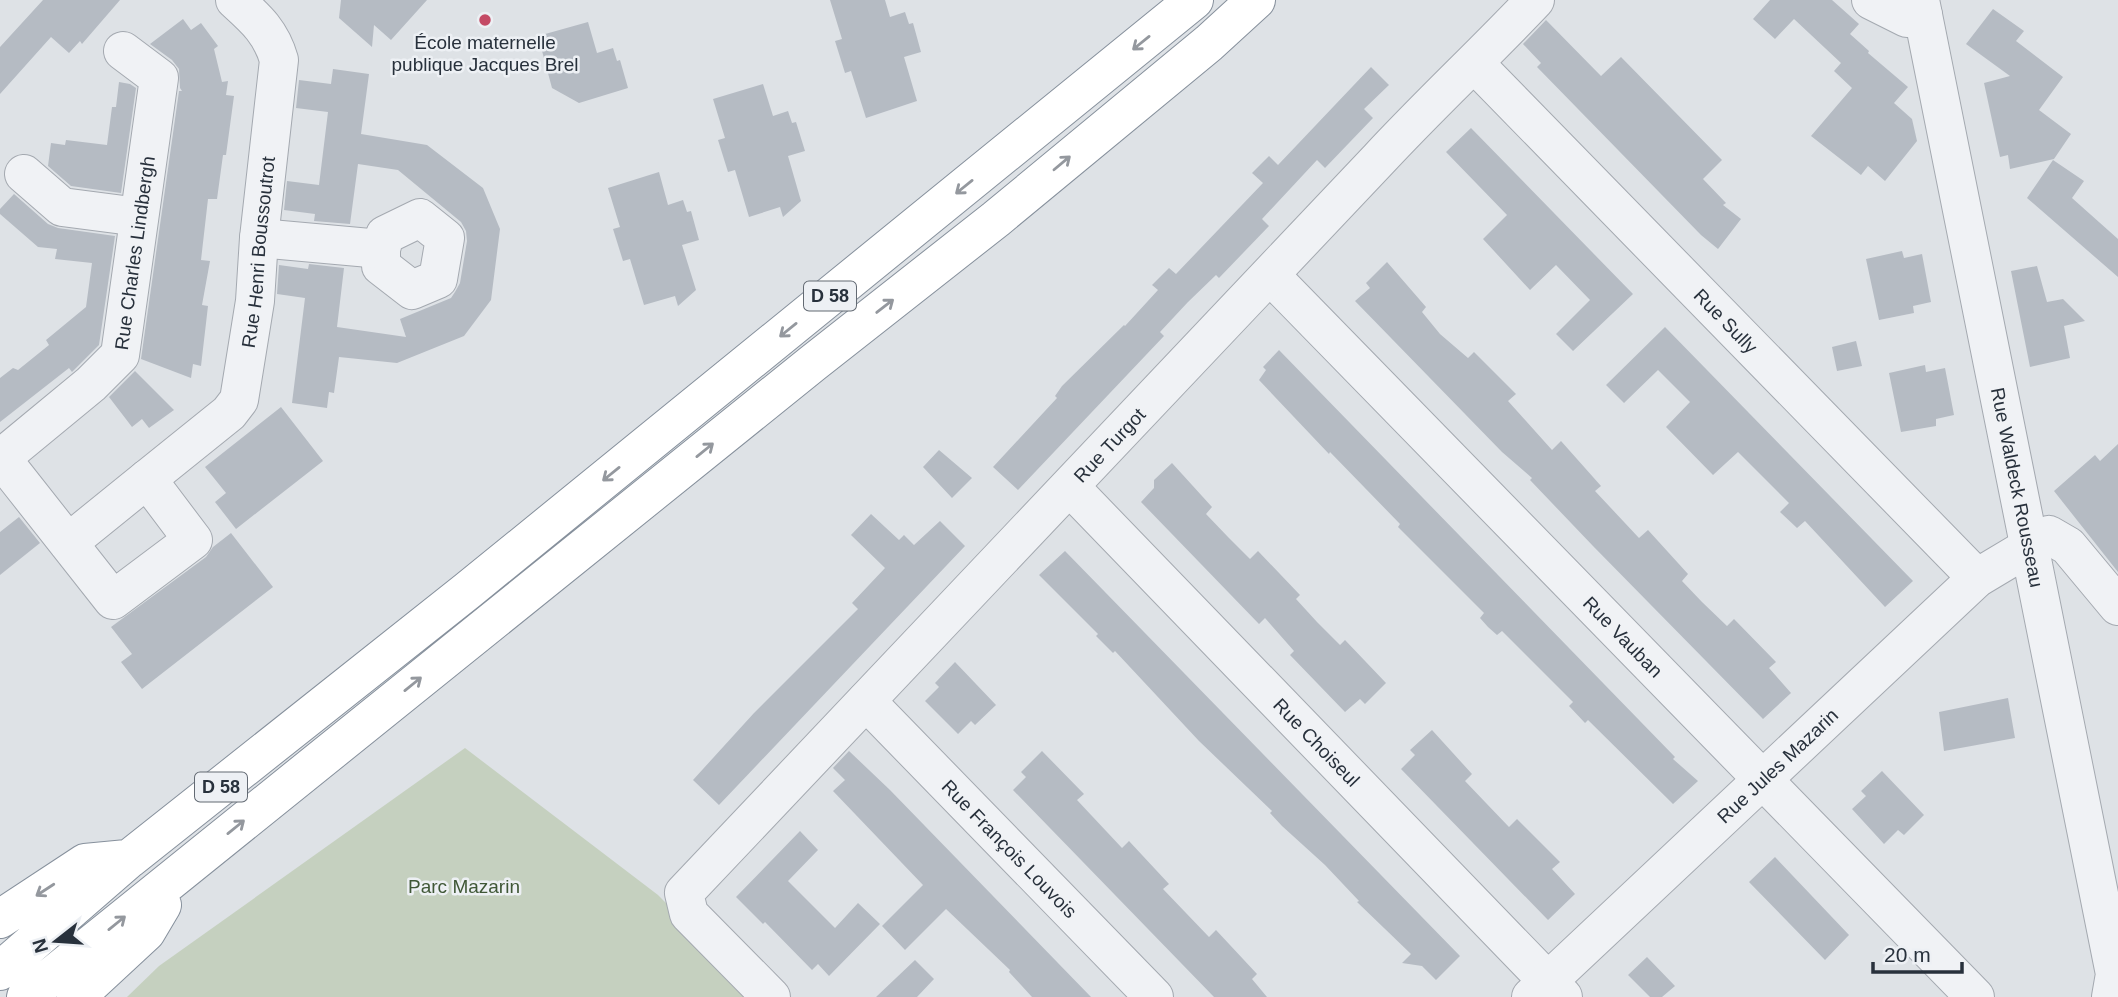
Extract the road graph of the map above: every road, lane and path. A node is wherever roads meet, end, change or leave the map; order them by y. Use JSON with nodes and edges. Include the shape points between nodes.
{"nodes":[{"id":1,"x":235,"y":0,"type":"edge"},
{"id":2,"x":1194,"y":0,"type":"edge"},
{"id":3,"x":1256,"y":0,"type":"edge"},
{"id":4,"x":1535,"y":0,"type":"edge"},
{"id":5,"x":1871,"y":0,"type":"edge"},
{"id":6,"x":1922,"y":7,"type":"edge"},
{"id":7,"x":123,"y":51,"type":"dead end"},
{"id":8,"x":1475,"y":64,"type":"junction"},
{"id":9,"x":24,"y":174,"type":"dead end"},
{"id":10,"x":139,"y":217,"type":"junction"},
{"id":11,"x":259,"y":239,"type":"junction"},
{"id":12,"x":381,"y":249,"type":"dead end"},
{"id":13,"x":1271,"y":276,"type":"junction"},
{"id":14,"x":1,"y":459,"type":"edge"},
{"id":15,"x":147,"y":479,"type":"junction"},
{"id":16,"x":1070,"y":487,"type":"junction"},
{"id":17,"x":68,"y":543,"type":"junction"},
{"id":18,"x":2030,"y":545,"type":"junction"},
{"id":19,"x":1978,"y":578,"type":"junction"},
{"id":20,"x":2118,"y":606,"type":"edge"},
{"id":21,"x":866,"y":701,"type":"junction"},
{"id":22,"x":1763,"y":781,"type":"junction"},
{"id":23,"x":129,"y":859,"type":"junction"},
{"id":24,"x":183,"y":870,"type":"junction"},
{"id":25,"x":0,"y":919,"type":"edge"},
{"id":26,"x":0,"y":971,"type":"edge"},
{"id":27,"x":2115,"y":981,"type":"edge"},
{"id":28,"x":1547,"y":992,"type":"edge"},
{"id":29,"x":26,"y":997,"type":"edge"},
{"id":30,"x":76,"y":997,"type":"edge"},
{"id":31,"x":771,"y":997,"type":"edge"},
{"id":32,"x":1154,"y":997,"type":"edge"},
{"id":33,"x":1975,"y":997,"type":"edge"}],
"edges":[{"from":1,"to":11,"type":"street","name":"Rue Henri Boussoutrot","via":[[274,41],[279,60]]},
{"from":2,"to":23,"type":"highway","number":"D 58","one_way":true,"via":[[457,600]]},
{"from":24,"to":3,"type":"highway","number":"D 58","one_way":true,"via":[[996,219]]},
{"from":4,"to":8,"type":"street","name":"Rue Turgot"},
{"from":5,"to":6,"type":"street","via":[[1907,18]]},
{"from":6,"to":18,"type":"street","name":"Rue Waldeck Rousseau"},
{"from":7,"to":10,"type":"street","name":"Rue Charles Lindbergh","via":[[159,78]]},
{"from":8,"to":13,"type":"street","name":"Rue Turgot","via":[[1381,156]]},
{"from":8,"to":19,"type":"street","name":"Rue Sully"},
{"from":9,"to":10,"type":"street","via":[[62,207]]},
{"from":10,"to":14,"type":"street","name":"Rue Charles Lindbergh","via":[[120,355]]},
{"from":11,"to":12,"type":"street"},
{"from":11,"to":15,"type":"street","name":"Rue Henri Boussoutrot","via":[[255,301],[239,400]]},
{"from":13,"to":16,"type":"street","name":"Rue Turgot"},
{"from":13,"to":22,"type":"street","name":"Rue Vauban"},
{"from":14,"to":17,"type":"street"},
{"from":15,"to":17,"type":"street","name":"Rue Henri Boussoutrot"},
{"from":15,"to":17,"type":"street","via":[[193,540],[114,600]]},
{"from":16,"to":21,"type":"street","name":"Rue Turgot"},
{"from":16,"to":28,"type":"street","name":"Rue Choiseul"},
{"from":18,"to":19,"type":"street","name":"Rue Jules Mazarin"},
{"from":18,"to":20,"type":"street","via":[[2049,535],[2068,546]]},
{"from":18,"to":27,"type":"street","name":"Rue Waldeck Rousseau"},
{"from":19,"to":22,"type":"street","name":"Rue Jules Mazarin"},
{"from":21,"to":31,"type":"street","name":"Rue Turgot","via":[[684,892],[689,914]]},
{"from":21,"to":32,"type":"street","name":"Rue François Louvois"},
{"from":22,"to":28,"type":"street","name":"Rue Jules Mazarin"},
{"from":22,"to":33,"type":"street","name":"Rue Vauban"},
{"from":23,"to":25,"type":"highway","one_way":true,"via":[[85,863]]},
{"from":23,"to":26,"type":"highway","number":"D 58"},
{"from":29,"to":24,"type":"highway","number":"D 58","one_way":true},
{"from":24,"to":30,"type":"highway","via":[[146,932]]}]}
